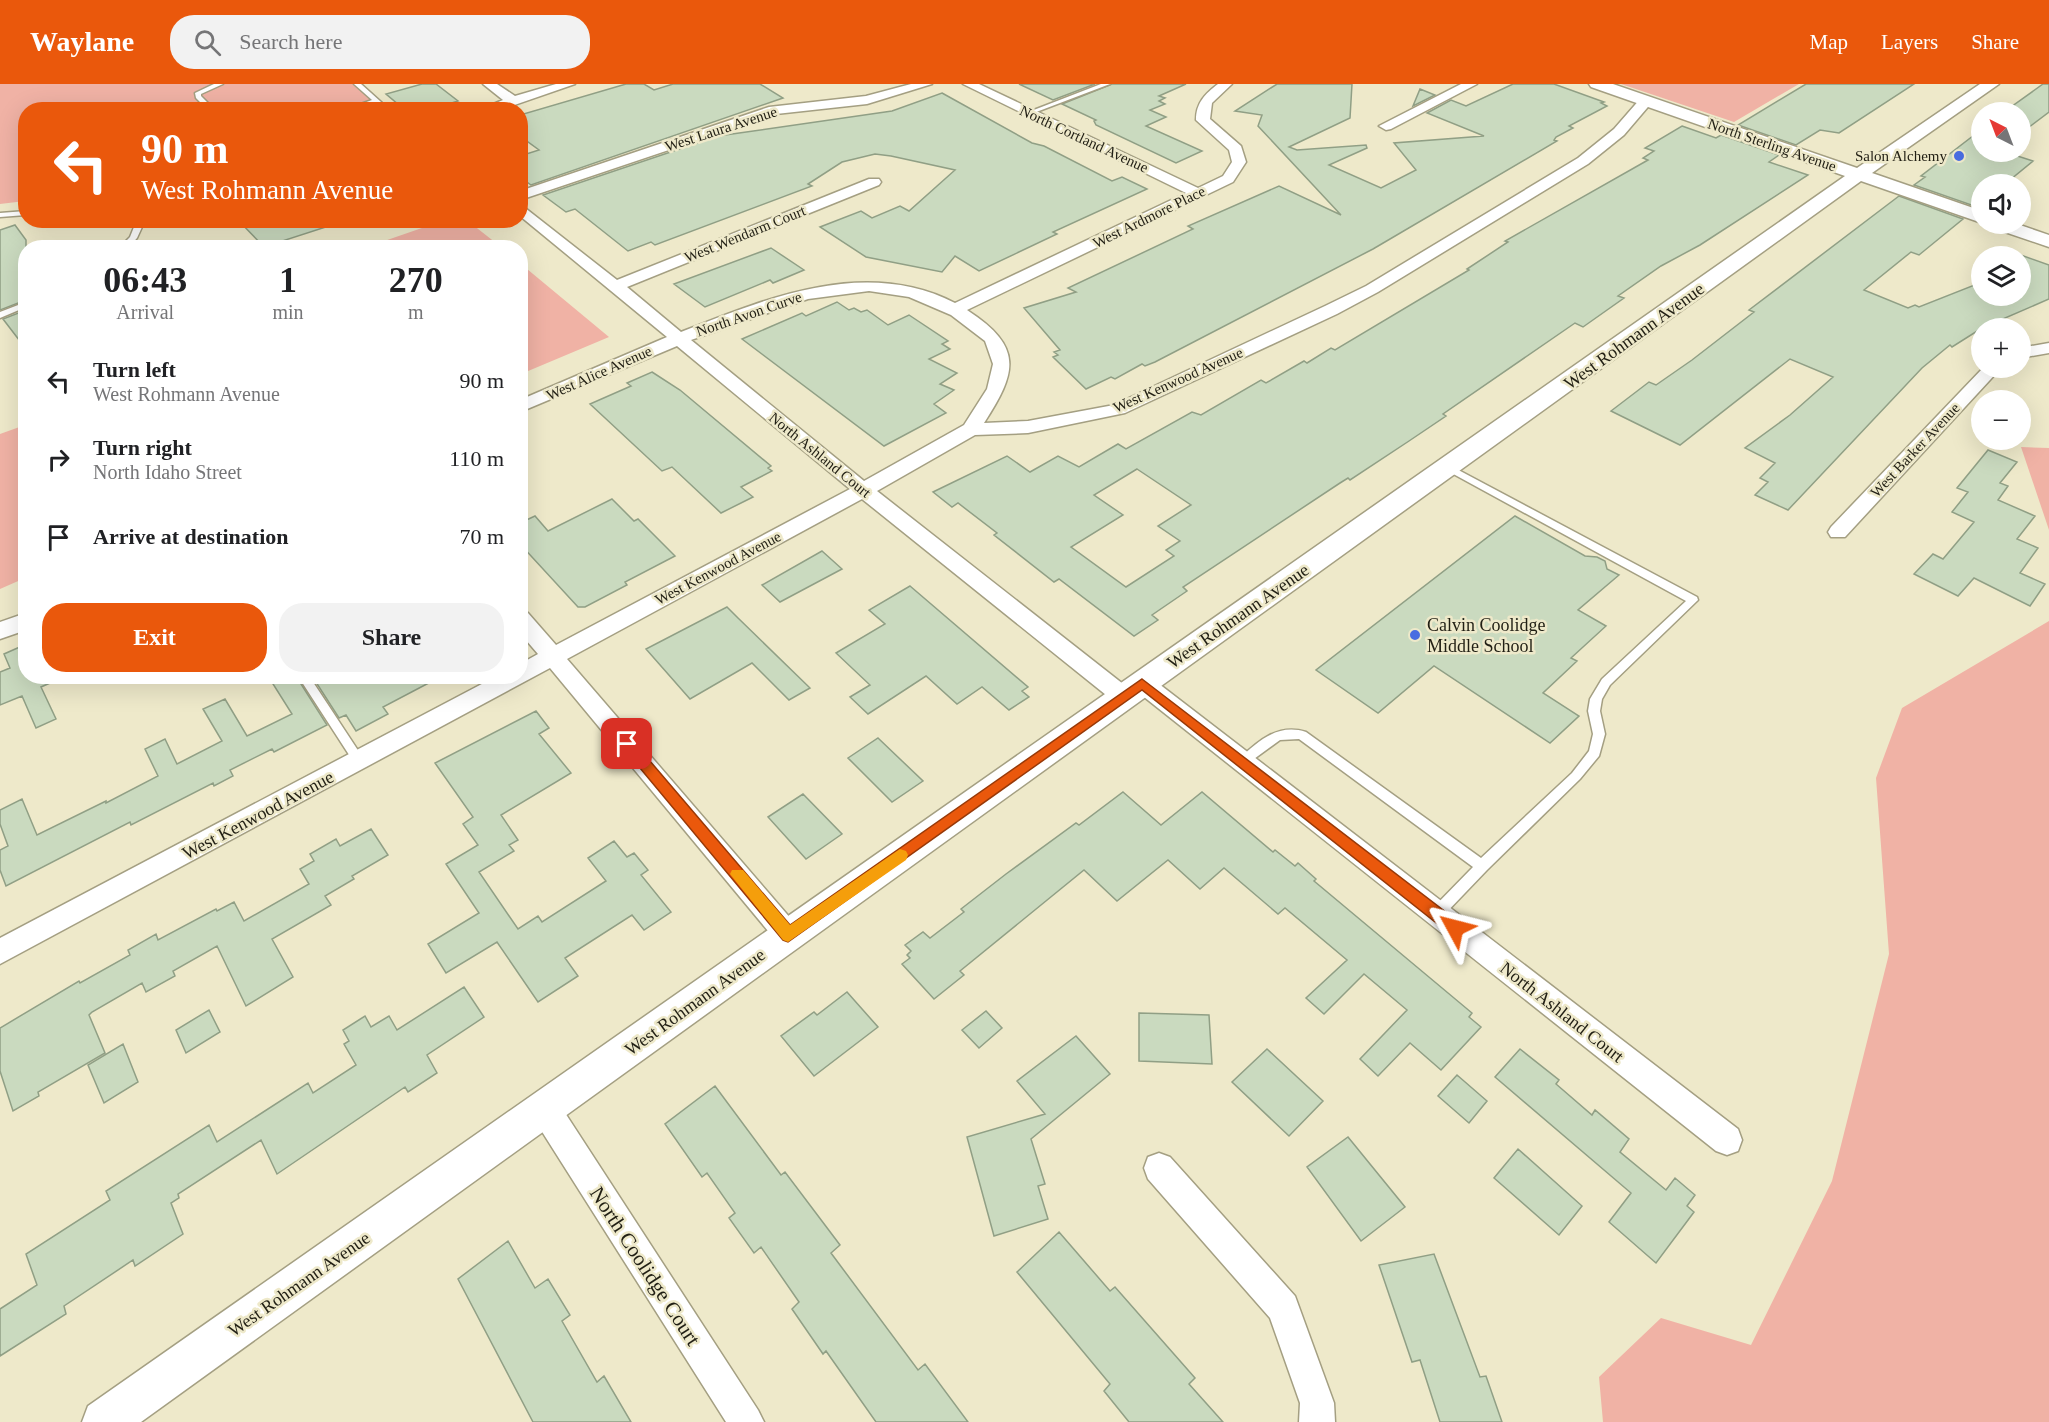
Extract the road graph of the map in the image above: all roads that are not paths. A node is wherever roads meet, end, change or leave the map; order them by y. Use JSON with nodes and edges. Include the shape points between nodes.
{"nodes":[{"id":1,"x":220,"y":84,"type":"edge"},
{"id":2,"x":357,"y":84,"type":"edge"},
{"id":3,"x":489,"y":84,"type":"edge"},
{"id":4,"x":569,"y":84,"type":"edge"},
{"id":5,"x":926,"y":84,"type":"edge"},
{"id":6,"x":969,"y":84,"type":"edge"},
{"id":7,"x":1107,"y":84,"type":"edge"},
{"id":8,"x":1226,"y":84,"type":"edge"},
{"id":9,"x":1471,"y":84,"type":"edge"},
{"id":10,"x":1597,"y":84,"type":"edge"},
{"id":11,"x":1991,"y":84,"type":"edge"},
{"id":12,"x":376,"y":101,"type":"joint"},
{"id":13,"x":513,"y":101,"type":"junction"},
{"id":14,"x":1646,"y":101,"type":"junction"},
{"id":15,"x":203,"y":102,"type":"edge"},
{"id":16,"x":373,"y":102,"type":"edge"},
{"id":17,"x":510,"y":102,"type":"edge"},
{"id":18,"x":1029,"y":113,"type":"junction"},
{"id":19,"x":1386,"y":126,"type":"dead end"},
{"id":20,"x":1858,"y":175,"type":"junction"},
{"id":21,"x":874,"y":182,"type":"dead end"},
{"id":22,"x":528,"y":193,"type":"edge"},
{"id":23,"x":1199,"y":194,"type":"junction"},
{"id":24,"x":1971,"y":213,"type":"edge"},
{"id":25,"x":18,"y":214,"type":"edge"},
{"id":26,"x":528,"y":214,"type":"edge"},
{"id":27,"x":0,"y":215,"type":"edge"},
{"id":28,"x":2029,"y":234,"type":"edge"},
{"id":29,"x":2049,"y":241,"type":"edge"},
{"id":30,"x":616,"y":286,"type":"junction"},
{"id":31,"x":18,"y":307,"type":"edge"},
{"id":32,"x":957,"y":309,"type":"junction"},
{"id":33,"x":0,"y":315,"type":"edge"},
{"id":34,"x":677,"y":339,"type":"junction"},
{"id":35,"x":2049,"y":348,"type":"edge"},
{"id":36,"x":2031,"y":351,"type":"edge"},
{"id":37,"x":1983,"y":378,"type":"edge"},
{"id":38,"x":528,"y":404,"type":"edge"},
{"id":39,"x":971,"y":429,"type":"junction"},
{"id":40,"x":1449,"y":468,"type":"junction"},
{"id":41,"x":863,"y":490,"type":"junction"},
{"id":42,"x":1838,"y":532,"type":"dead end"},
{"id":43,"x":18,"y":624,"type":"edge"},
{"id":44,"x":528,"y":627,"type":"edge"},
{"id":45,"x":0,"y":631,"type":"edge"},
{"id":46,"x":554,"y":657,"type":"junction"},
{"id":47,"x":528,"y":670,"type":"edge"},
{"id":48,"x":308,"y":684,"type":"edge"},
{"id":49,"x":502,"y":684,"type":"edge"},
{"id":50,"x":1133,"y":690,"type":"junction"},
{"id":51,"x":359,"y":761,"type":"junction"},
{"id":52,"x":1243,"y":762,"type":"junction"},
{"id":53,"x":1482,"y":866,"type":"junction"},
{"id":54,"x":1436,"y":914,"type":"junction"},
{"id":55,"x":788,"y":935,"type":"junction"},
{"id":56,"x":0,"y":952,"type":"edge"},
{"id":57,"x":545,"y":1109,"type":"junction"},
{"id":58,"x":1727,"y":1140,"type":"dead end"},
{"id":59,"x":1159,"y":1168,"type":"dead end"},
{"id":60,"x":104,"y":1422,"type":"edge"},
{"id":61,"x":746,"y":1422,"type":"edge"},
{"id":62,"x":1317,"y":1422,"type":"edge"}],
"edges":[{"from":1,"to":15,"type":"lane","via":[[198,93]]},
{"from":2,"to":12,"type":"lane"},
{"from":3,"to":13,"type":"street"},
{"from":4,"to":13,"type":"street"},
{"from":5,"to":22,"type":"street","name":"West Laura Avenue","via":[[867,100],[774,110]]},
{"from":6,"to":18,"type":"street","name":"North Cortland Avenue"},
{"from":7,"to":18,"type":"lane"},
{"from":8,"to":23,"type":"street","name":"West Ardmore Place","via":[[1206,99],[1203,120],[1236,149],[1239,162],[1228,178]]},
{"from":9,"to":19,"type":"street"},
{"from":10,"to":14,"type":"street","name":"North Sterling Avenue"},
{"from":11,"to":20,"type":"street","name":"West Rohmann Avenue"},
{"from":12,"to":16,"type":"lane"},
{"from":13,"to":17,"type":"street"},
{"from":14,"to":20,"type":"street","name":"North Sterling Avenue"},
{"from":14,"to":39,"type":"street","name":"West Kenwood Avenue","via":[[1619,132],[1583,161],[1331,310],[1119,409],[1028,428]]},
{"from":18,"to":23,"type":"street","name":"North Cortland Avenue"},
{"from":20,"to":24,"type":"street","name":"North Sterling Avenue"},
{"from":20,"to":40,"type":"street","name":"West Rohmann Avenue"},
{"from":21,"to":30,"type":"street","name":"West Wendarm Court"},
{"from":23,"to":32,"type":"street","name":"West Ardmore Place"},
{"from":25,"to":27,"type":"lane"},
{"from":26,"to":30,"type":"street","name":"North Ashland Court"},
{"from":28,"to":29,"type":"street"},
{"from":30,"to":34,"type":"street","name":"North Ashland Court"},
{"from":31,"to":33,"type":"lane"},
{"from":32,"to":34,"type":"street","name":"North Avon Curve","via":[[924,294],[888,288],[829,290],[786,298]]},
{"from":32,"to":39,"type":"street","name":"North Avon Curve","via":[[981,328],[1001,352],[1002,380]]},
{"from":34,"to":38,"type":"street","name":"West Alice Avenue"},
{"from":34,"to":41,"type":"street","name":"North Ashland Court"},
{"from":35,"to":36,"type":"street"},
{"from":37,"to":42,"type":"street","name":"West Barker Avenue"},
{"from":39,"to":41,"type":"street","name":"West Kenwood Avenue"},
{"from":40,"to":50,"type":"street","name":"West Rohmann Avenue"},
{"from":40,"to":53,"type":"lane","via":[[1693,600],[1606,682],[1596,699],[1594,711],[1599,734],[1594,753],[1576,776]]},
{"from":41,"to":46,"type":"street","name":"West Kenwood Avenue"},
{"from":41,"to":50,"type":"street","name":"North Ashland Court"},
{"from":43,"to":45,"type":"street"},
{"from":44,"to":46,"type":"street"},
{"from":46,"to":47,"type":"street","name":"West Kenwood Avenue"},
{"from":46,"to":55,"type":"street"},
{"from":48,"to":51,"type":"lane"},
{"from":49,"to":51,"type":"street","name":"West Kenwood Avenue"},
{"from":50,"to":52,"type":"street","name":"North Ashland Court"},
{"from":50,"to":55,"type":"street","name":"West Rohmann Avenue"},
{"from":51,"to":56,"type":"street","name":"West Kenwood Avenue"},
{"from":52,"to":53,"type":"lane","via":[[1277,735],[1302,735]]},
{"from":52,"to":54,"type":"street","name":"North Ashland Court"},
{"from":53,"to":54,"type":"lane"},
{"from":54,"to":58,"type":"street","name":"North Ashland Court"},
{"from":55,"to":57,"type":"street","name":"West Rohmann Avenue"},
{"from":57,"to":60,"type":"street","name":"West Rohmann Avenue"},
{"from":57,"to":61,"type":"street","name":"North Coolidge Court"},
{"from":59,"to":62,"type":"street","via":[[1283,1308],[1317,1403]]}]}
